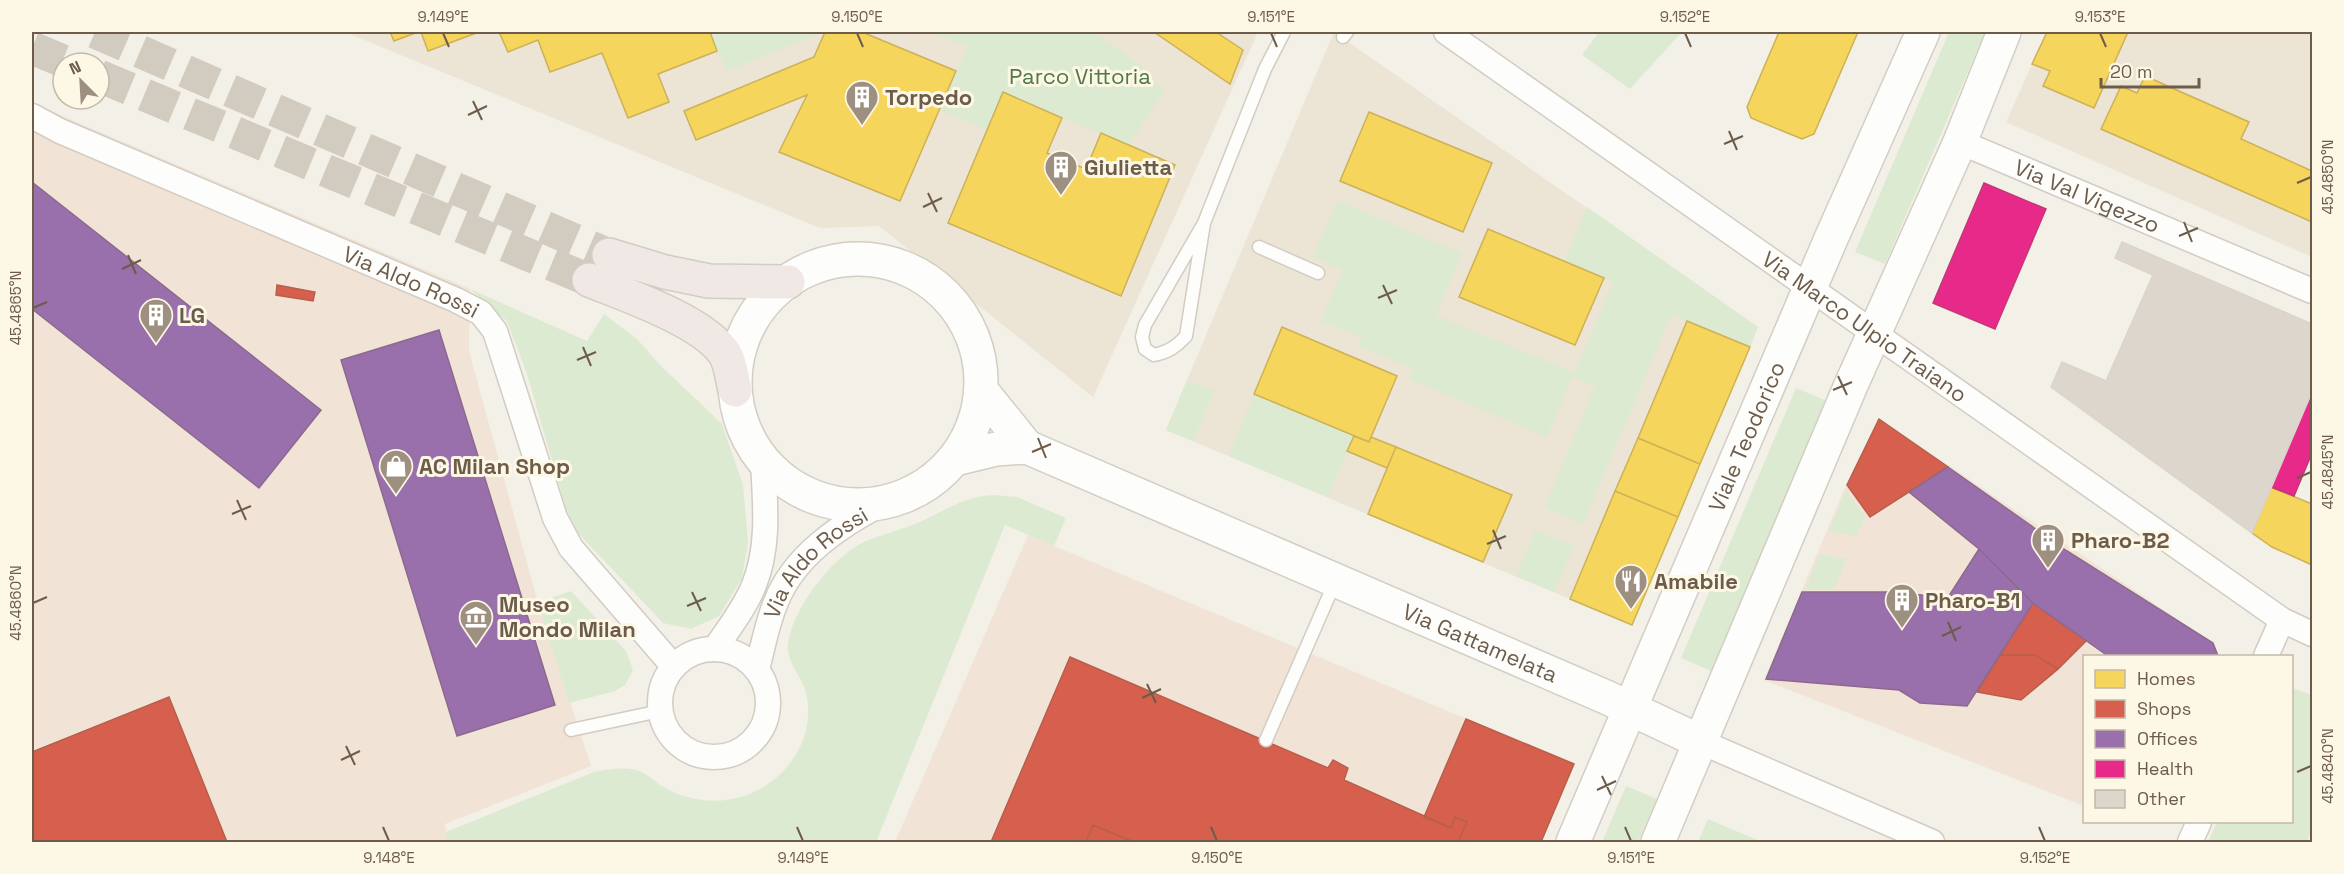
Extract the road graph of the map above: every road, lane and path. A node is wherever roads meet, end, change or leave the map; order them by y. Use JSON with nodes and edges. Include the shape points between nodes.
{"nodes":[{"id":1,"x":1284,"y":32,"type":"edge"},
{"id":2,"x":1446,"y":32,"type":"edge"},
{"id":3,"x":1923,"y":32,"type":"edge"},
{"id":4,"x":2004,"y":32,"type":"edge"},
{"id":5,"x":32,"y":116,"type":"edge"},
{"id":6,"x":1960,"y":142,"type":"junction"},
{"id":7,"x":1204,"y":223,"type":"junction"},
{"id":8,"x":1259,"y":247,"type":"dead end"},
{"id":9,"x":609,"y":255,"type":"tunnel mouth"},
{"id":10,"x":1318,"y":273,"type":"dead end"},
{"id":11,"x":589,"y":280,"type":"tunnel mouth"},
{"id":12,"x":788,"y":282,"type":"junction"},
{"id":13,"x":1810,"y":288,"type":"junction"},
{"id":14,"x":2313,"y":291,"type":"edge"},
{"id":15,"x":1876,"y":334,"type":"junction"},
{"id":16,"x":735,"y":390,"type":"junction"},
{"id":17,"x":981,"y":390,"type":"junction"},
{"id":18,"x":1027,"y":447,"type":"junction"},
{"id":19,"x":955,"y":459,"type":"junction"},
{"id":20,"x":763,"y":461,"type":"junction"},
{"id":21,"x":881,"y":504,"type":"junction"},
{"id":22,"x":1335,"y":580,"type":"junction"},
{"id":23,"x":2282,"y":620,"type":"junction"},
{"id":24,"x":2313,"y":634,"type":"edge"},
{"id":25,"x":715,"y":649,"type":"junction"},
{"id":26,"x":2267,"y":655,"type":"edge"},
{"id":27,"x":674,"y":667,"type":"junction"},
{"id":28,"x":757,"y":669,"type":"junction"},
{"id":29,"x":1630,"y":708,"type":"junction"},
{"id":30,"x":660,"y":711,"type":"junction"},
{"id":31,"x":571,"y":730,"type":"dead end"},
{"id":32,"x":1266,"y":740,"type":"dead end"},
{"id":33,"x":1701,"y":741,"type":"junction"},
{"id":34,"x":2199,"y":823,"type":"edge"},
{"id":35,"x":1573,"y":843,"type":"edge"},
{"id":36,"x":1658,"y":843,"type":"edge"},
{"id":37,"x":1932,"y":843,"type":"edge"},
{"id":38,"x":2190,"y":843,"type":"edge"}],
"edges":[{"from":1,"to":7,"type":"lane","via":[[1265,69]]},
{"from":2,"to":13,"type":"street","name":"Via Marco Ulpio Traiano"},
{"from":3,"to":13,"type":"street","name":"Viale Teodorico"},
{"from":4,"to":6,"type":"street"},
{"from":5,"to":27,"type":"street","name":"Via Aldo Rossi","via":[[481,313],[495,331],[562,534]]},
{"from":6,"to":14,"type":"street","name":"Via Val Vigezzo"},
{"from":6,"to":15,"type":"street"},
{"from":7,"to":7,"type":"lane","via":[[1146,325],[1144,349],[1154,355],[1177,346],[1186,336]]},
{"from":8,"to":10,"type":"lane"},
{"from":9,"to":12,"type":"highway","via":[[709,281]]},
{"from":11,"to":16,"type":"highway","via":[[654,307],[709,337],[726,356]]},
{"from":12,"to":16,"type":"street","via":[[764,303],[747,329],[737,359]]},
{"from":12,"to":17,"type":"street","via":[[823,264],[862,259],[901,266],[935,286],[962,315],[978,351]]},
{"from":13,"to":15,"type":"street","name":"Via Marco Ulpio Traiano"},
{"from":13,"to":29,"type":"street","name":"Viale Teodorico"},
{"from":15,"to":23,"type":"street","name":"Via Marco Ulpio Traiano"},
{"from":15,"to":33,"type":"street"},
{"from":16,"to":20,"type":"street","via":[[743,427]]},
{"from":17,"to":18,"type":"street","name":"Via Gattamelata"},
{"from":17,"to":19,"type":"street","via":[[974,427]]},
{"from":18,"to":19,"type":"street","name":"Via Gattamelata"},
{"from":18,"to":22,"type":"street","name":"Via Gattamelata"},
{"from":19,"to":21,"type":"street","via":[[909,495]]},
{"from":20,"to":21,"type":"street","via":[[787,483],[816,498],[848,505]]},
{"from":20,"to":25,"type":"street","name":"Via Aldo Rossi","via":[[763,561],[754,587]]},
{"from":21,"to":28,"type":"street","name":"Via Aldo Rossi","via":[[835,531],[797,567],[776,601]]},
{"from":22,"to":29,"type":"street","name":"Via Gattamelata"},
{"from":22,"to":32,"type":"lane"},
{"from":23,"to":24,"type":"street","name":"Via Marco Ulpio Traiano"},
{"from":23,"to":26,"type":"street"},
{"from":25,"to":27,"type":"street","via":[[686,657]]},
{"from":25,"to":28,"type":"street","via":[[731,651]]},
{"from":27,"to":30,"type":"street","via":[[660,695]]},
{"from":28,"to":30,"type":"street","via":[[766,684],[770,703],[766,721],[758,737],[728,757],[691,754],[665,729]]},
{"from":29,"to":33,"type":"street","name":"Via Gattamelata"},
{"from":29,"to":35,"type":"street","name":"Viale Teodorico"},
{"from":30,"to":31,"type":"lane"},
{"from":33,"to":36,"type":"street"},
{"from":33,"to":37,"type":"street","name":"Via Gattamelata"},
{"from":34,"to":38,"type":"street"}]}
